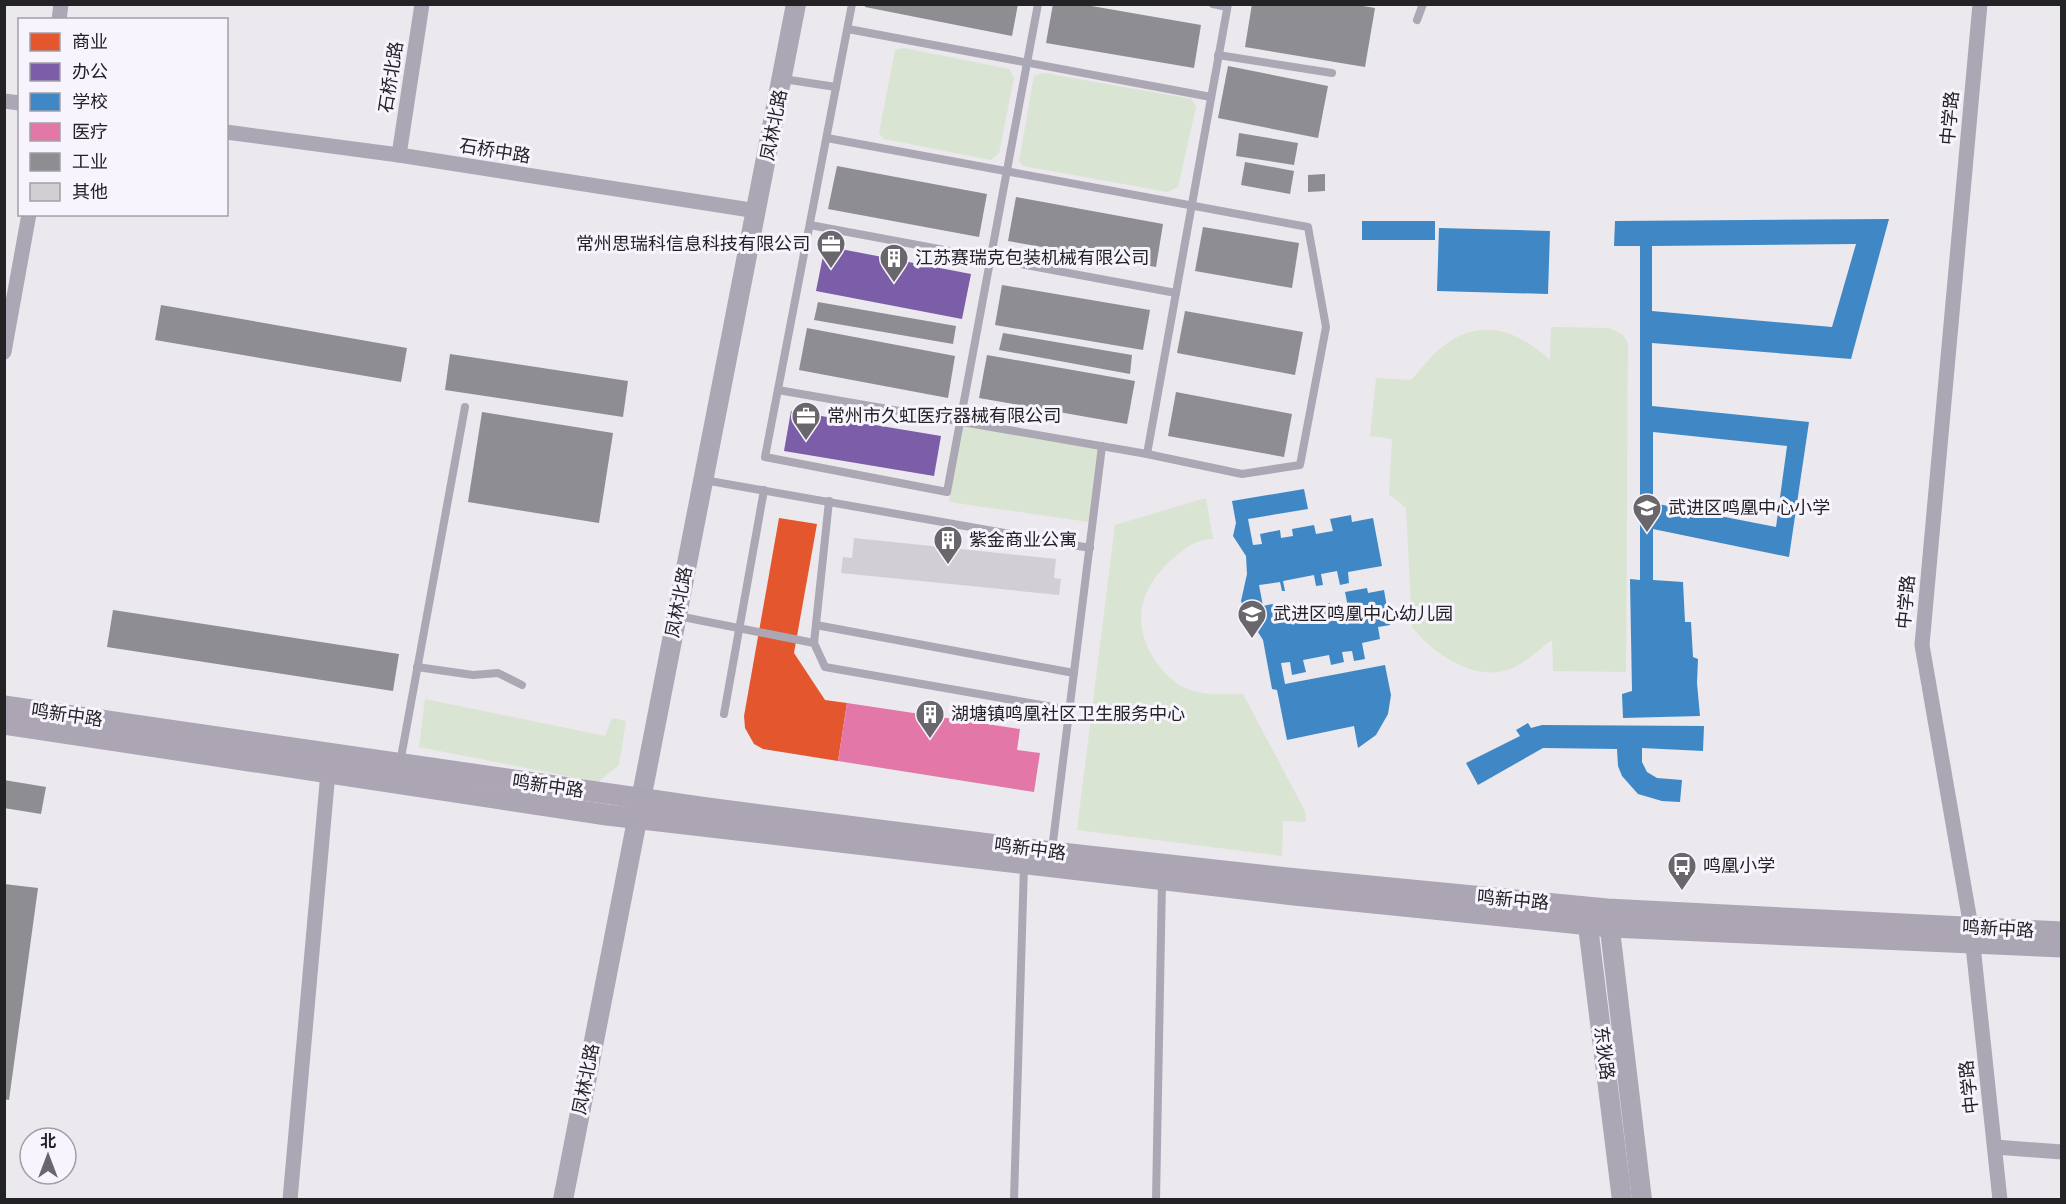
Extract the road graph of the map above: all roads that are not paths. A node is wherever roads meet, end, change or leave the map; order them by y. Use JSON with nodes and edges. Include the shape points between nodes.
{"nodes":[{"id":1,"x":422,"y":4,"type":"edge"},
{"id":2,"x":796,"y":4,"type":"edge"},
{"id":3,"x":852,"y":4,"type":"edge"},
{"id":4,"x":1038,"y":4,"type":"edge"},
{"id":5,"x":1213,"y":4,"type":"edge"},
{"id":6,"x":1423,"y":4,"type":"edge"},
{"id":7,"x":1980,"y":4,"type":"edge"},
{"id":8,"x":1227,"y":6,"type":"edge"},
{"id":9,"x":1417,"y":20,"type":"dead end"},
{"id":10,"x":848,"y":29,"type":"junction"},
{"id":11,"x":1218,"y":55,"type":"junction"},
{"id":12,"x":1027,"y":63,"type":"junction"},
{"id":13,"x":1332,"y":73,"type":"dead end"},
{"id":14,"x":783,"y":80,"type":"junction"},
{"id":15,"x":836,"y":87,"type":"junction"},
{"id":16,"x":1211,"y":97,"type":"junction"},
{"id":17,"x":228,"y":132,"type":"edge"},
{"id":18,"x":827,"y":138,"type":"junction"},
{"id":19,"x":399,"y":155,"type":"junction"},
{"id":20,"x":1007,"y":171,"type":"junction"},
{"id":21,"x":1192,"y":205,"type":"junction"},
{"id":22,"x":757,"y":211,"type":"junction"},
{"id":23,"x":29,"y":216,"type":"edge"},
{"id":24,"x":810,"y":225,"type":"junction"},
{"id":25,"x":990,"y":258,"type":"junction"},
{"id":26,"x":1176,"y":293,"type":"junction"},
{"id":27,"x":4,"y":352,"type":"edge"},
{"id":28,"x":778,"y":390,"type":"junction"},
{"id":29,"x":465,"y":407,"type":"dead end"},
{"id":30,"x":960,"y":421,"type":"junction"},
{"id":31,"x":1102,"y":446,"type":"junction"},
{"id":32,"x":1147,"y":454,"type":"junction"},
{"id":33,"x":704,"y":480,"type":"junction"},
{"id":34,"x":764,"y":490,"type":"junction"},
{"id":35,"x":830,"y":501,"type":"junction"},
{"id":36,"x":1090,"y":548,"type":"junction"},
{"id":37,"x":677,"y":615,"type":"junction"},
{"id":38,"x":816,"y":625,"type":"junction"},
{"id":39,"x":739,"y":628,"type":"junction"},
{"id":40,"x":813,"y":644,"type":"junction"},
{"id":41,"x":417,"y":667,"type":"junction"},
{"id":42,"x":1074,"y":673,"type":"junction"},
{"id":43,"x":522,"y":685,"type":"dead end"},
{"id":44,"x":4,"y":706,"type":"edge"},
{"id":45,"x":1070,"y":710,"type":"junction"},
{"id":46,"x":724,"y":714,"type":"dead end"},
{"id":47,"x":4,"y":724,"type":"edge"},
{"id":48,"x":328,"y":772,"type":"junction"},
{"id":49,"x":398,"y":773,"type":"junction"},
{"id":50,"x":638,"y":809,"type":"junction"},
{"id":51,"x":1052,"y":859,"type":"junction"},
{"id":52,"x":1024,"y":863,"type":"junction"},
{"id":53,"x":1162,"y":880,"type":"junction"},
{"id":54,"x":1586,"y":916,"type":"junction"},
{"id":55,"x":1609,"y":918,"type":"junction"},
{"id":56,"x":2061,"y":932,"type":"edge"},
{"id":57,"x":1972,"y":935,"type":"junction"},
{"id":58,"x":2061,"y":947,"type":"edge"},
{"id":59,"x":1995,"y":1147,"type":"junction"},
{"id":60,"x":2061,"y":1152,"type":"edge"},
{"id":61,"x":290,"y":1200,"type":"edge"},
{"id":62,"x":563,"y":1200,"type":"edge"},
{"id":63,"x":1014,"y":1200,"type":"edge"},
{"id":64,"x":1156,"y":1200,"type":"edge"},
{"id":65,"x":1622,"y":1200,"type":"edge"},
{"id":66,"x":1642,"y":1200,"type":"edge"},
{"id":67,"x":2000,"y":1200,"type":"edge"}],
"edges":[{"from":1,"to":19,"type":"street","name":"石桥北路"},
{"from":2,"to":14,"type":"street","name":"凤林北路"},
{"from":3,"to":10,"type":"lane"},
{"from":4,"to":12,"type":"lane"},
{"from":5,"to":8,"type":"lane"},
{"from":6,"to":9,"type":"lane"},
{"from":7,"to":57,"type":"street","name":"中学路","via":[[1922,645]]},
{"from":8,"to":11,"type":"lane"},
{"from":10,"to":12,"type":"lane"},
{"from":10,"to":15,"type":"lane"},
{"from":11,"to":13,"type":"lane"},
{"from":11,"to":16,"type":"lane"},
{"from":12,"to":16,"type":"lane"},
{"from":12,"to":20,"type":"lane"},
{"from":14,"to":15,"type":"lane"},
{"from":14,"to":22,"type":"street","name":"凤林北路"},
{"from":15,"to":18,"type":"lane"},
{"from":16,"to":21,"type":"lane"},
{"from":17,"to":19,"type":"street","name":"石桥中路"},
{"from":18,"to":20,"type":"lane"},
{"from":18,"to":24,"type":"lane"},
{"from":19,"to":22,"type":"street","name":"石桥中路"},
{"from":20,"to":21,"type":"lane"},
{"from":20,"to":25,"type":"lane"},
{"from":21,"to":26,"type":"lane"},
{"from":21,"to":32,"type":"lane","via":[[1308,227],[1326,327],[1300,465],[1242,474]]},
{"from":22,"to":33,"type":"street","name":"凤林北路"},
{"from":23,"to":27,"type":"street"},
{"from":24,"to":25,"type":"lane"},
{"from":24,"to":28,"type":"lane"},
{"from":25,"to":26,"type":"lane"},
{"from":25,"to":30,"type":"lane"},
{"from":26,"to":32,"type":"lane"},
{"from":28,"to":30,"type":"lane"},
{"from":28,"to":30,"type":"lane","via":[[765,457],[947,492]]},
{"from":29,"to":41,"type":"lane"},
{"from":30,"to":31,"type":"lane"},
{"from":31,"to":32,"type":"lane"},
{"from":31,"to":36,"type":"lane"},
{"from":33,"to":34,"type":"lane"},
{"from":33,"to":37,"type":"street","name":"凤林北路"},
{"from":34,"to":35,"type":"lane"},
{"from":34,"to":39,"type":"lane"},
{"from":35,"to":36,"type":"lane"},
{"from":35,"to":38,"type":"lane"},
{"from":36,"to":42,"type":"lane"},
{"from":37,"to":39,"type":"lane"},
{"from":37,"to":50,"type":"street","name":"凤林北路"},
{"from":38,"to":40,"type":"lane"},
{"from":38,"to":42,"type":"lane"},
{"from":39,"to":40,"type":"lane"},
{"from":39,"to":46,"type":"lane"},
{"from":40,"to":45,"type":"lane","via":[[825,667]]},
{"from":41,"to":43,"type":"lane","via":[[473,675],[498,673]]},
{"from":41,"to":49,"type":"lane"},
{"from":42,"to":45,"type":"lane"},
{"from":44,"to":49,"type":"main road","name":"鸣新中路"},
{"from":45,"to":51,"type":"lane"},
{"from":47,"to":48,"type":"main road","name":"鸣新中路"},
{"from":48,"to":49,"type":"main road","name":"鸣新中路"},
{"from":48,"to":61,"type":"street"},
{"from":49,"to":50,"type":"main road","name":"鸣新中路"},
{"from":50,"to":51,"type":"main road","name":"鸣新中路"},
{"from":50,"to":52,"type":"main road","name":"鸣新中路"},
{"from":50,"to":62,"type":"street","name":"凤林北路"},
{"from":51,"to":52,"type":"main road","name":"鸣新中路"},
{"from":51,"to":53,"type":"main road","name":"鸣新中路"},
{"from":51,"to":54,"type":"main road","name":"鸣新中路","via":[[1287,878]]},
{"from":52,"to":63,"type":"lane"},
{"from":53,"to":54,"type":"main road","name":"鸣新中路"},
{"from":53,"to":64,"type":"lane"},
{"from":54,"to":55,"type":"main road","name":"鸣新中路"},
{"from":54,"to":65,"type":"street","name":"东狄路"},
{"from":55,"to":57,"type":"main road","name":"鸣新中路"},
{"from":55,"to":66,"type":"street","name":"东狄路"},
{"from":56,"to":57,"type":"main road","name":"鸣新中路"},
{"from":57,"to":58,"type":"main road","name":"鸣新中路"},
{"from":57,"to":59,"type":"street","name":"中学路"},
{"from":59,"to":60,"type":"street"},
{"from":59,"to":67,"type":"street","name":"中学路"}]}
